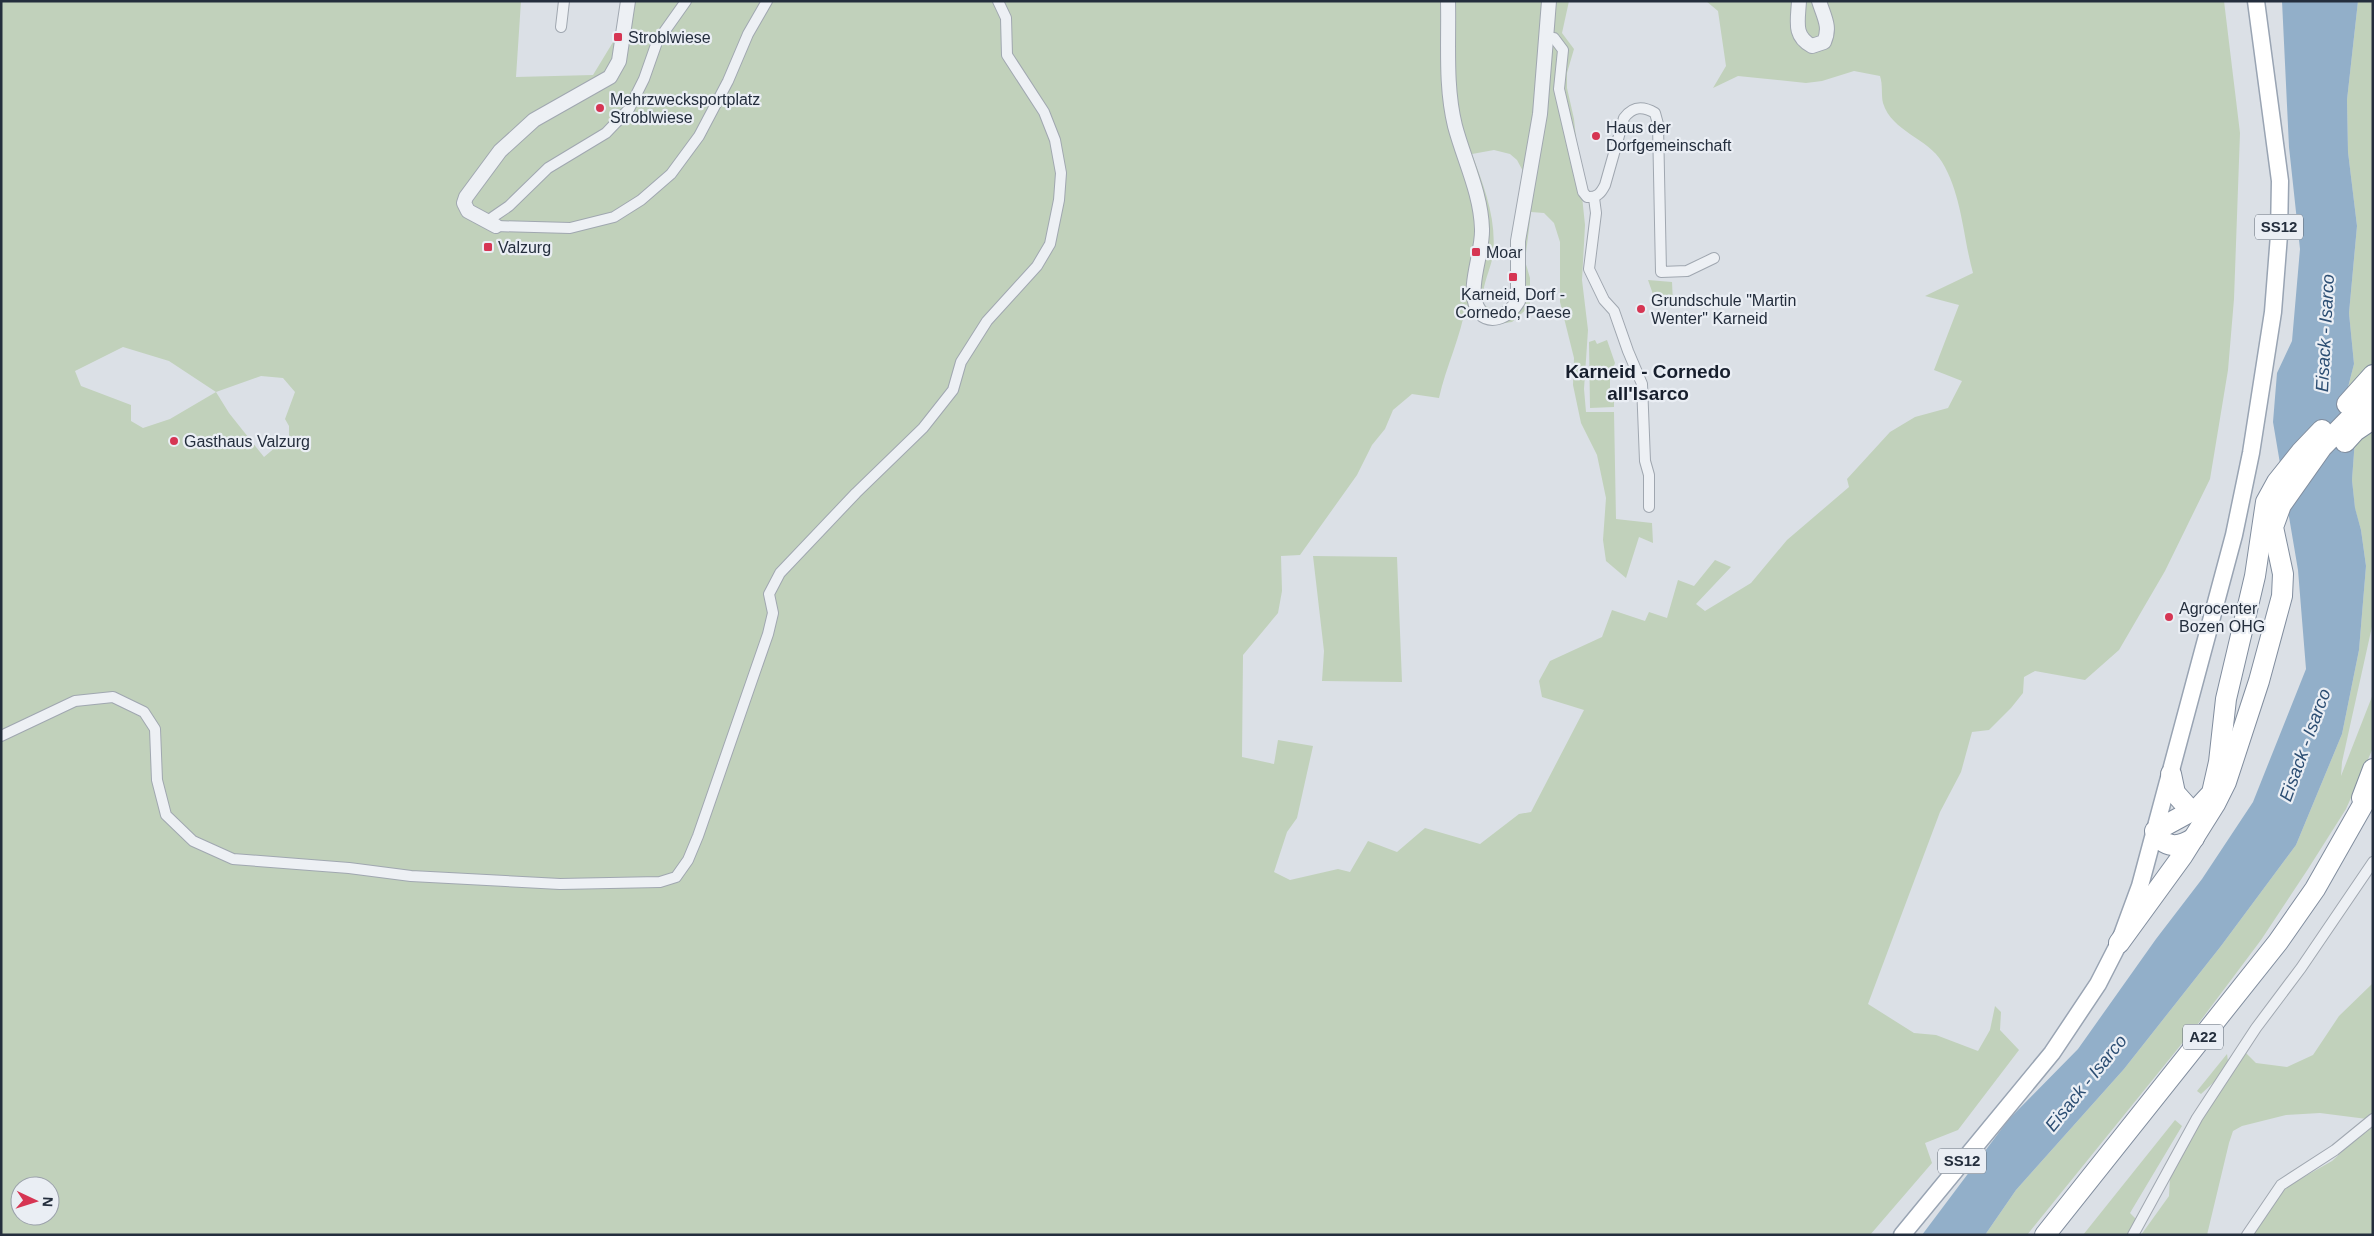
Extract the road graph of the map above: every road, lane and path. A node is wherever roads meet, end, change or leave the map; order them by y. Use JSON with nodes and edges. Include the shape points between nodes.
{"nodes":[{"id":1,"x":564,"y":1,"type":"edge"},
{"id":2,"x":628,"y":1,"type":"edge"},
{"id":3,"x":686,"y":1,"type":"edge"},
{"id":4,"x":767,"y":1,"type":"edge"},
{"id":5,"x":998,"y":1,"type":"edge"},
{"id":6,"x":1448,"y":1,"type":"edge"},
{"id":7,"x":1548,"y":1,"type":"edge"},
{"id":8,"x":1799,"y":1,"type":"edge"},
{"id":9,"x":1819,"y":1,"type":"edge"},
{"id":10,"x":2256,"y":1,"type":"edge"},
{"id":11,"x":561,"y":27,"type":"dead end"},
{"id":12,"x":1547,"y":38,"type":"junction"},
{"id":13,"x":1594,"y":198,"type":"junction"},
{"id":14,"x":492,"y":225,"type":"junction"},
{"id":15,"x":1714,"y":258,"type":"dead end"},
{"id":16,"x":2373,"y":375,"type":"edge"},
{"id":17,"x":2373,"y":395,"type":"edge"},
{"id":18,"x":2373,"y":419,"type":"edge"},
{"id":19,"x":2291,"y":477,"type":"junction"},
{"id":20,"x":2276,"y":498,"type":"junction"},
{"id":21,"x":1649,"y":507,"type":"dead end"},
{"id":22,"x":1,"y":736,"type":"edge"},
{"id":23,"x":2373,"y":769,"type":"edge"},
{"id":24,"x":2171,"y":774,"type":"junction"},
{"id":25,"x":2373,"y":788,"type":"edge"},
{"id":26,"x":2191,"y":812,"type":"junction"},
{"id":27,"x":2373,"y":816,"type":"edge"},
{"id":28,"x":2350,"y":830,"type":"junction"},
{"id":29,"x":2155,"y":832,"type":"junction"},
{"id":30,"x":2194,"y":838,"type":"junction"},
{"id":31,"x":2373,"y":862,"type":"edge"},
{"id":32,"x":2119,"y":943,"type":"junction"},
{"id":33,"x":2373,"y":1119,"type":"edge"},
{"id":34,"x":1902,"y":1235,"type":"edge"},
{"id":35,"x":2045,"y":1235,"type":"edge"},
{"id":36,"x":2062,"y":1235,"type":"edge"},
{"id":37,"x":2133,"y":1235,"type":"edge"},
{"id":38,"x":2247,"y":1235,"type":"edge"}],
"edges":[{"from":1,"to":11,"type":"street"},
{"from":2,"to":14,"type":"street","via":[[619,61],[610,77],[534,120],[500,151],[466,197],[464,203],[468,211]]},
{"from":3,"to":14,"type":"street","via":[[657,42],[629,109],[606,133],[548,168],[509,206],[492,217]]},
{"from":4,"to":14,"type":"street","via":[[699,136],[672,174],[641,200],[614,217],[570,228]]},
{"from":5,"to":22,"type":"street","via":[[1006,18],[1007,55],[1044,112],[1055,140],[1061,173],[1050,244],[1037,266],[987,321],[961,362],[953,390],[924,428],[780,573],[769,594],[773,613],[768,634],[698,836],[688,860],[676,877],[660,882],[560,884],[411,876],[233,859],[193,841],[166,815],[157,780],[156,729],[144,712],[113,697],[75,701]]},
{"from":6,"to":12,"type":"street","via":[[1450,92],[1455,126],[1476,194],[1482,227],[1482,247],[1473,296],[1479,312],[1488,317],[1507,315],[1518,301],[1518,241],[1540,114]]},
{"from":7,"to":12,"type":"street"},
{"from":8,"to":9,"type":"street","via":[[1799,34],[1812,46],[1824,42],[1828,32]]},
{"from":10,"to":24,"type":"main road","number":"SS12","via":[[2280,181],[2273,312],[2234,535]]},
{"from":12,"to":13,"type":"street","via":[[1554,38],[1563,50],[1559,89],[1583,192]]},
{"from":13,"to":15,"type":"street","via":[[1605,185],[1624,118],[1629,111],[1646,108],[1655,113],[1658,124],[1661,272],[1687,271]]},
{"from":13,"to":21,"type":"street","via":[[1596,213],[1589,269],[1604,300],[1614,311],[1642,384]]},
{"from":16,"to":19,"type":"highway","via":[[2301,452]]},
{"from":17,"to":19,"type":"highway"},
{"from":18,"to":19,"type":"highway","via":[[2355,431],[2329,458]]},
{"from":19,"to":20,"type":"highway"},
{"from":20,"to":26,"type":"highway","via":[[2262,518],[2254,582],[2226,699],[2215,785],[2205,803]]},
{"from":20,"to":30,"type":"highway","via":[[2273,527],[2283,574],[2282,596],[2259,682],[2226,782]]},
{"from":23,"to":28,"type":"highway"},
{"from":24,"to":26,"type":"highway","via":[[2179,800]]},
{"from":24,"to":29,"type":"main road","number":"SS12"},
{"from":25,"to":28,"type":"highway","number":"A22"},
{"from":26,"to":29,"type":"highway"},
{"from":27,"to":36,"type":"highway","number":"A22","via":[[2328,892],[2287,950]]},
{"from":28,"to":35,"type":"highway","number":"A22","via":[[2278,942]]},
{"from":29,"to":30,"type":"highway","via":[[2162,842],[2172,846],[2185,844]]},
{"from":29,"to":32,"type":"main road","number":"SS12"},
{"from":30,"to":32,"type":"highway"},
{"from":31,"to":37,"type":"street","via":[[2197,1118]]},
{"from":32,"to":34,"type":"main road","number":"SS12","via":[[2098,984],[2052,1053]]},
{"from":33,"to":38,"type":"street","via":[[2336,1150],[2281,1184]]}]}
